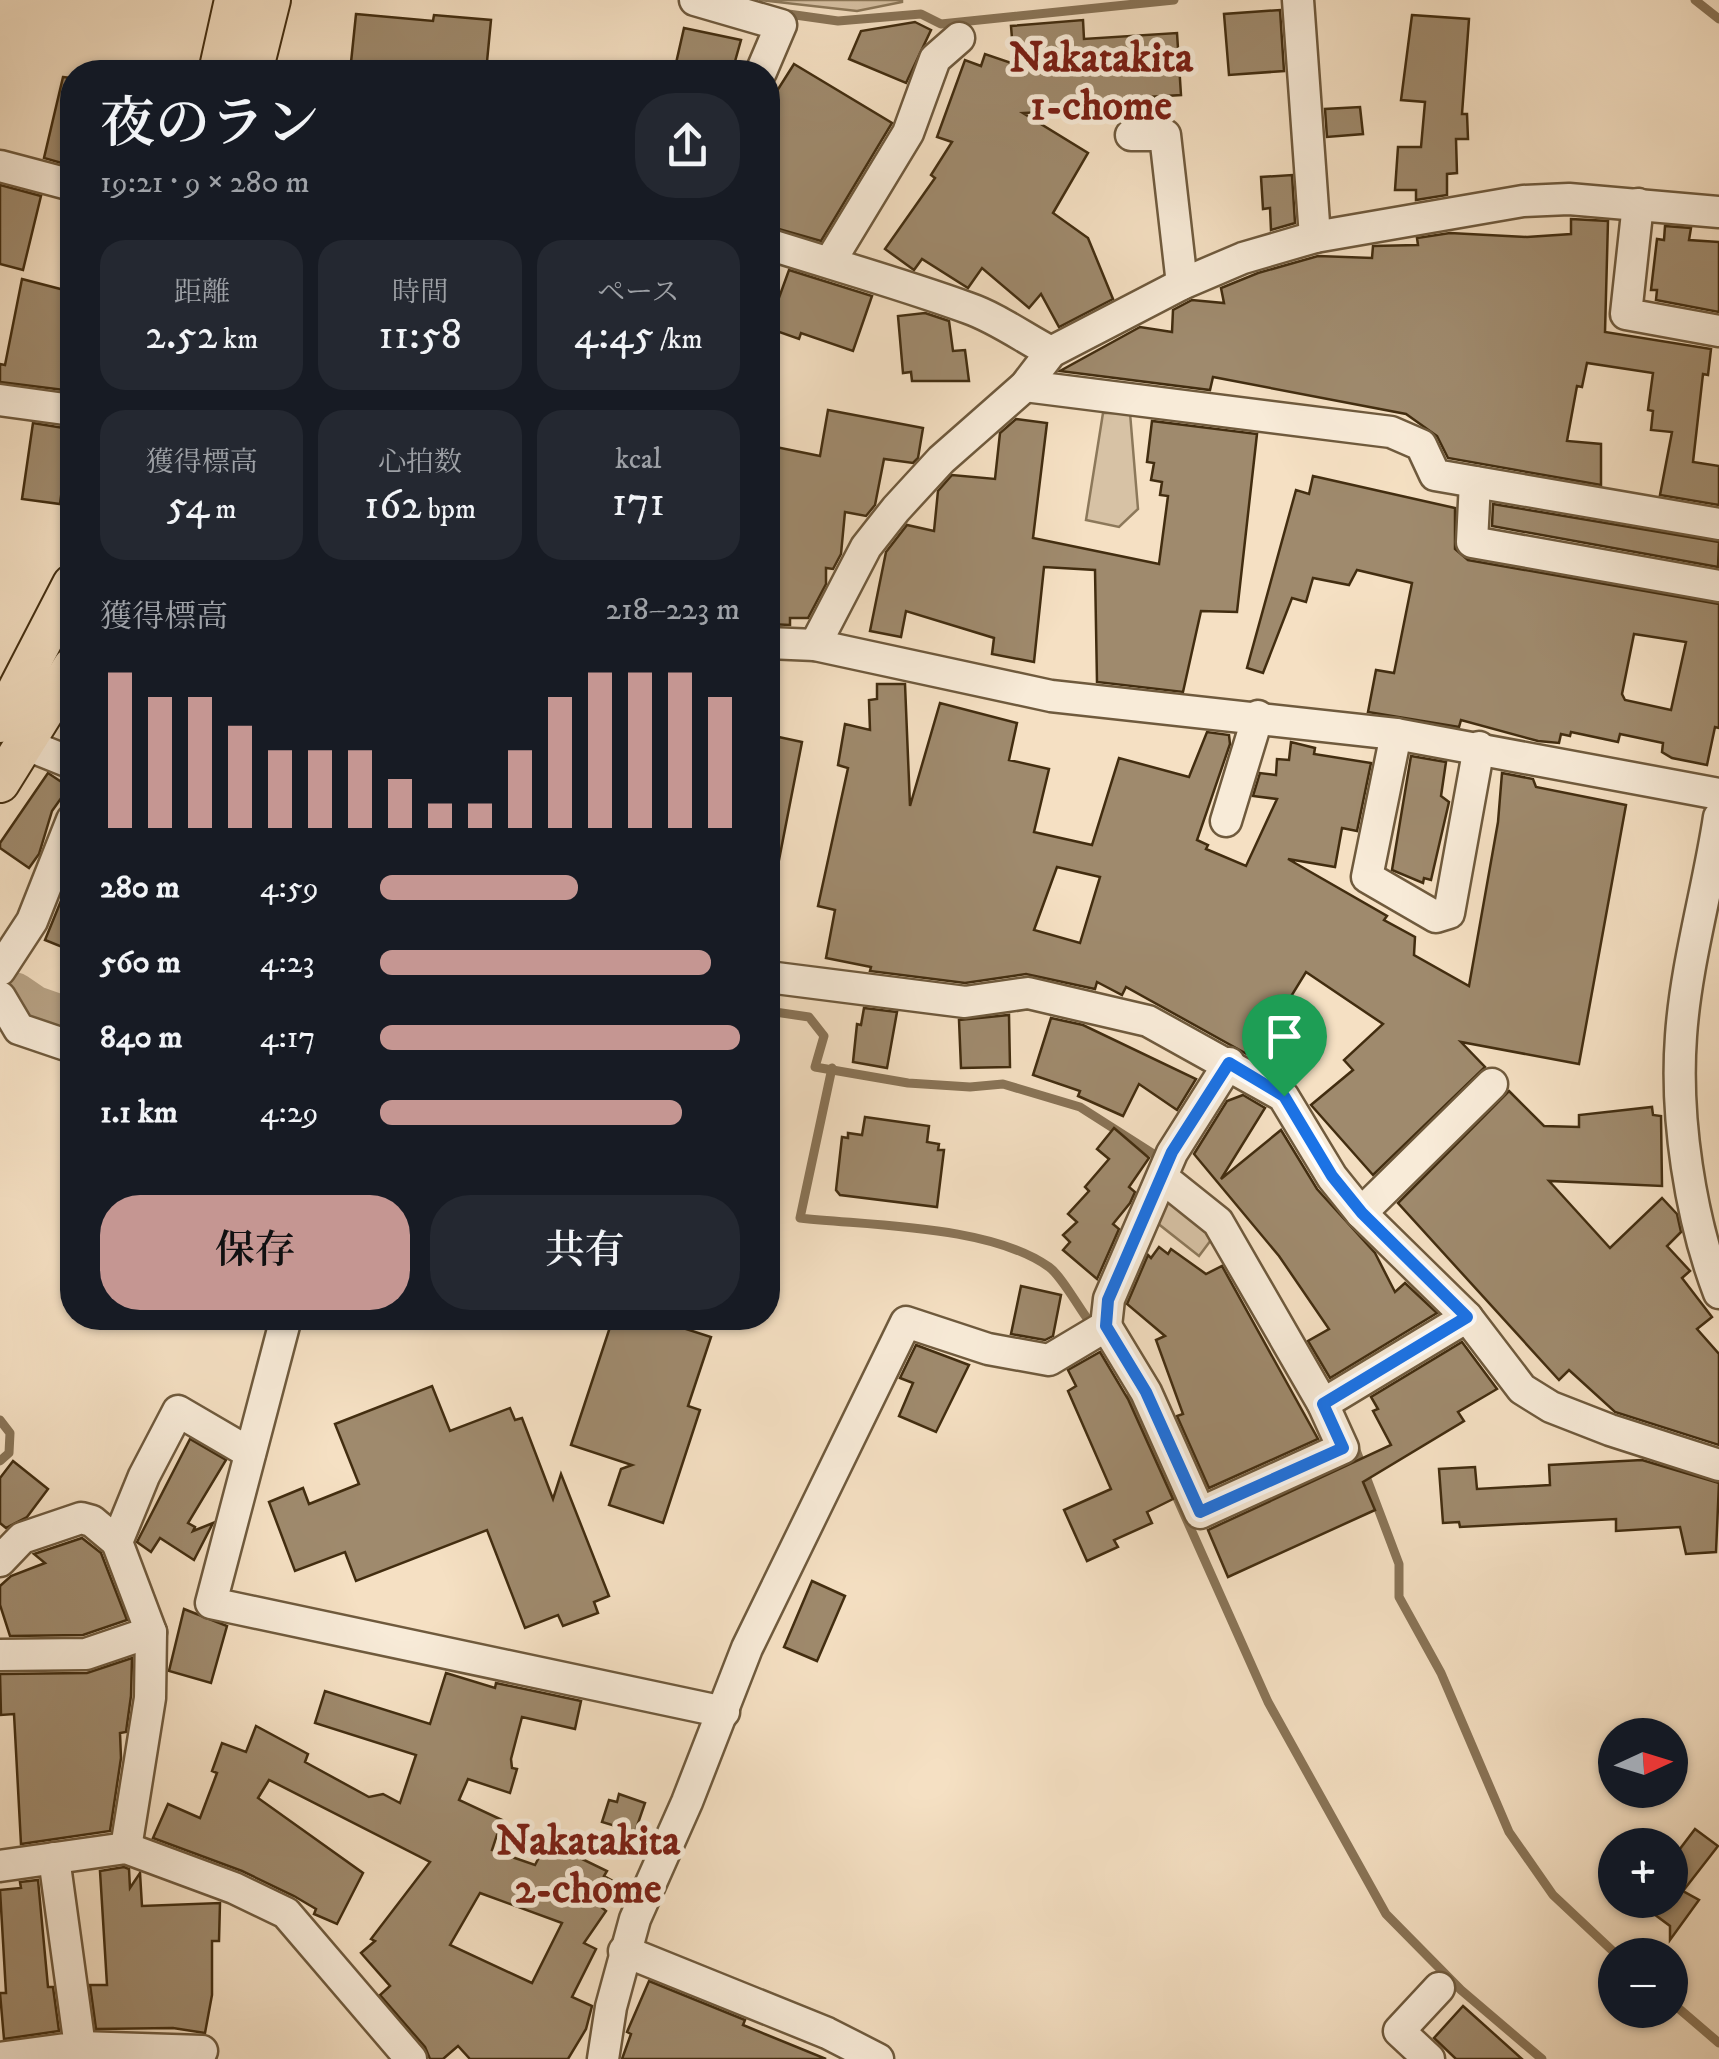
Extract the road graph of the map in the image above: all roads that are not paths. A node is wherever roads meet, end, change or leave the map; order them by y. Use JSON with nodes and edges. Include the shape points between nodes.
{"nodes":[{"id":1,"x":234,"y":0,"type":"edge"},
{"id":2,"x":270,"y":0,"type":"edge"},
{"id":3,"x":695,"y":0,"type":"edge"},
{"id":4,"x":1298,"y":0,"type":"edge"},
{"id":5,"x":959,"y":38,"type":"dead end"},
{"id":6,"x":221,"y":60,"type":"edge"},
{"id":7,"x":256,"y":60,"type":"edge"},
{"id":8,"x":766,"y":60,"type":"edge"},
{"id":9,"x":1131,"y":134,"type":"dead end"},
{"id":10,"x":0,"y":166,"type":"edge"},
{"id":11,"x":60,"y":181,"type":"edge"},
{"id":12,"x":1638,"y":204,"type":"junction"},
{"id":13,"x":1719,"y":212,"type":"edge"},
{"id":14,"x":1315,"y":237,"type":"junction"},
{"id":15,"x":780,"y":247,"type":"edge"},
{"id":16,"x":830,"y":260,"type":"junction"},
{"id":17,"x":1182,"y":284,"type":"junction"},
{"id":18,"x":1719,"y":330,"type":"edge"},
{"id":19,"x":1051,"y":352,"type":"junction"},
{"id":20,"x":1025,"y":386,"type":"junction"},
{"id":21,"x":0,"y":400,"type":"edge"},
{"id":22,"x":60,"y":408,"type":"edge"},
{"id":23,"x":1475,"y":482,"type":"junction"},
{"id":24,"x":1719,"y":524,"type":"edge"},
{"id":25,"x":1719,"y":586,"type":"edge"},
{"id":26,"x":60,"y":615,"type":"edge"},
{"id":27,"x":780,"y":644,"type":"edge"},
{"id":28,"x":814,"y":645,"type":"junction"},
{"id":29,"x":60,"y":681,"type":"edge"},
{"id":30,"x":1258,"y":716,"type":"junction"},
{"id":31,"x":13,"y":734,"type":"edge"},
{"id":32,"x":1396,"y":734,"type":"junction"},
{"id":33,"x":1479,"y":747,"type":"junction"},
{"id":34,"x":60,"y":757,"type":"edge"},
{"id":35,"x":0,"y":784,"type":"edge"},
{"id":36,"x":1719,"y":794,"type":"edge"},
{"id":37,"x":1719,"y":818,"type":"edge"},
{"id":38,"x":1226,"y":821,"type":"dead end"},
{"id":39,"x":60,"y":850,"type":"edge"},
{"id":40,"x":0,"y":970,"type":"edge"},
{"id":41,"x":780,"y":979,"type":"edge"},
{"id":42,"x":0,"y":998,"type":"edge"},
{"id":43,"x":60,"y":1042,"type":"edge"},
{"id":44,"x":1229,"y":1063,"type":"junction"},
{"id":45,"x":1492,"y":1084,"type":"dead end"},
{"id":46,"x":1163,"y":1178,"type":"junction"},
{"id":47,"x":1362,"y":1213,"type":"junction"},
{"id":48,"x":1719,"y":1293,"type":"edge"},
{"id":49,"x":1467,"y":1317,"type":"junction"},
{"id":50,"x":1106,"y":1326,"type":"junction"},
{"id":51,"x":283,"y":1330,"type":"edge"},
{"id":52,"x":1323,"y":1404,"type":"junction"},
{"id":53,"x":250,"y":1453,"type":"junction"},
{"id":54,"x":1719,"y":1465,"type":"edge"},
{"id":55,"x":118,"y":1542,"type":"junction"},
{"id":56,"x":0,"y":1561,"type":"edge"},
{"id":57,"x":150,"y":1632,"type":"junction"},
{"id":58,"x":0,"y":1655,"type":"edge"},
{"id":59,"x":724,"y":1712,"type":"junction"},
{"id":60,"x":126,"y":1848,"type":"junction"},
{"id":61,"x":54,"y":1858,"type":"junction"},
{"id":62,"x":0,"y":1866,"type":"edge"},
{"id":63,"x":624,"y":1951,"type":"junction"},
{"id":64,"x":1439,"y":1988,"type":"dead end"},
{"id":65,"x":80,"y":2046,"type":"junction"},
{"id":66,"x":202,"y":2051,"type":"dead end"},
{"id":67,"x":0,"y":2058,"type":"edge"},
{"id":68,"x":411,"y":2059,"type":"edge"},
{"id":69,"x":603,"y":2059,"type":"edge"},
{"id":70,"x":878,"y":2059,"type":"edge"},
{"id":71,"x":1430,"y":2059,"type":"edge"}],
"edges":[{"from":1,"to":6,"type":"main road"},
{"from":2,"to":7,"type":"main road"},
{"from":3,"to":8,"type":"street","via":[[781,25]]},
{"from":4,"to":14,"type":"street"},
{"from":5,"to":16,"type":"street","via":[[935,59],[908,133]]},
{"from":9,"to":17,"type":"street","via":[[1178,134]]},
{"from":10,"to":11,"type":"street"},
{"from":12,"to":13,"type":"street"},
{"from":12,"to":14,"type":"street","via":[[1523,201]]},
{"from":12,"to":18,"type":"street","via":[[1626,314]]},
{"from":14,"to":17,"type":"street"},
{"from":15,"to":16,"type":"street"},
{"from":16,"to":19,"type":"street","via":[[971,308]]},
{"from":17,"to":19,"type":"street"},
{"from":19,"to":20,"type":"street"},
{"from":20,"to":23,"type":"street","via":[[1392,432],[1421,445],[1435,475]]},
{"from":20,"to":28,"type":"street","via":[[896,508],[866,547]]},
{"from":21,"to":22,"type":"street"},
{"from":23,"to":24,"type":"street"},
{"from":23,"to":25,"type":"street","via":[[1472,542]]},
{"from":26,"to":31,"type":"main road"},
{"from":27,"to":28,"type":"street"},
{"from":28,"to":30,"type":"street","via":[[1051,696]]},
{"from":29,"to":31,"type":"main road"},
{"from":30,"to":32,"type":"street"},
{"from":30,"to":38,"type":"street"},
{"from":31,"to":34,"type":"street"},
{"from":31,"to":35,"type":"main road"},
{"from":32,"to":33,"type":"street"},
{"from":32,"to":33,"type":"street","via":[[1367,877],[1436,917],[1449,913]]},
{"from":33,"to":36,"type":"street"},
{"from":37,"to":48,"type":"street","via":[[1681,1036],[1696,1205]]},
{"from":39,"to":40,"type":"street","via":[[32,921]]},
{"from":41,"to":44,"type":"street","via":[[964,1002],[1028,994],[1148,1022]]},
{"from":42,"to":43,"type":"street","via":[[19,1029]]},
{"from":44,"to":46,"type":"street","via":[[1172,1152]]},
{"from":44,"to":47,"type":"street","via":[[1284,1096]]},
{"from":45,"to":47,"type":"street"},
{"from":46,"to":50,"type":"street","via":[[1108,1300]]},
{"from":46,"to":52,"type":"street","via":[[1218,1222]]},
{"from":47,"to":49,"type":"street"},
{"from":49,"to":52,"type":"street"},
{"from":49,"to":54,"type":"street","via":[[1522,1389],[1552,1407]]},
{"from":50,"to":52,"type":"street","via":[[1146,1392],[1200,1512],[1343,1448]]},
{"from":50,"to":59,"type":"street","via":[[1049,1360],[906,1322],[799,1535]]},
{"from":51,"to":53,"type":"street"},
{"from":53,"to":55,"type":"street","via":[[178,1411]]},
{"from":53,"to":59,"type":"street","via":[[211,1603]]},
{"from":55,"to":56,"type":"street","via":[[80,1518],[22,1538]]},
{"from":55,"to":57,"type":"street"},
{"from":57,"to":58,"type":"street","via":[[86,1654]]},
{"from":57,"to":60,"type":"street","via":[[150,1698]]},
{"from":59,"to":63,"type":"street"},
{"from":60,"to":61,"type":"street"},
{"from":60,"to":68,"type":"street","via":[[286,1913]]},
{"from":61,"to":62,"type":"street"},
{"from":61,"to":65,"type":"street"},
{"from":63,"to":69,"type":"street"},
{"from":63,"to":70,"type":"street"},
{"from":64,"to":71,"type":"street","via":[[1399,2032]]},
{"from":65,"to":66,"type":"street"},
{"from":65,"to":67,"type":"street"}]}
